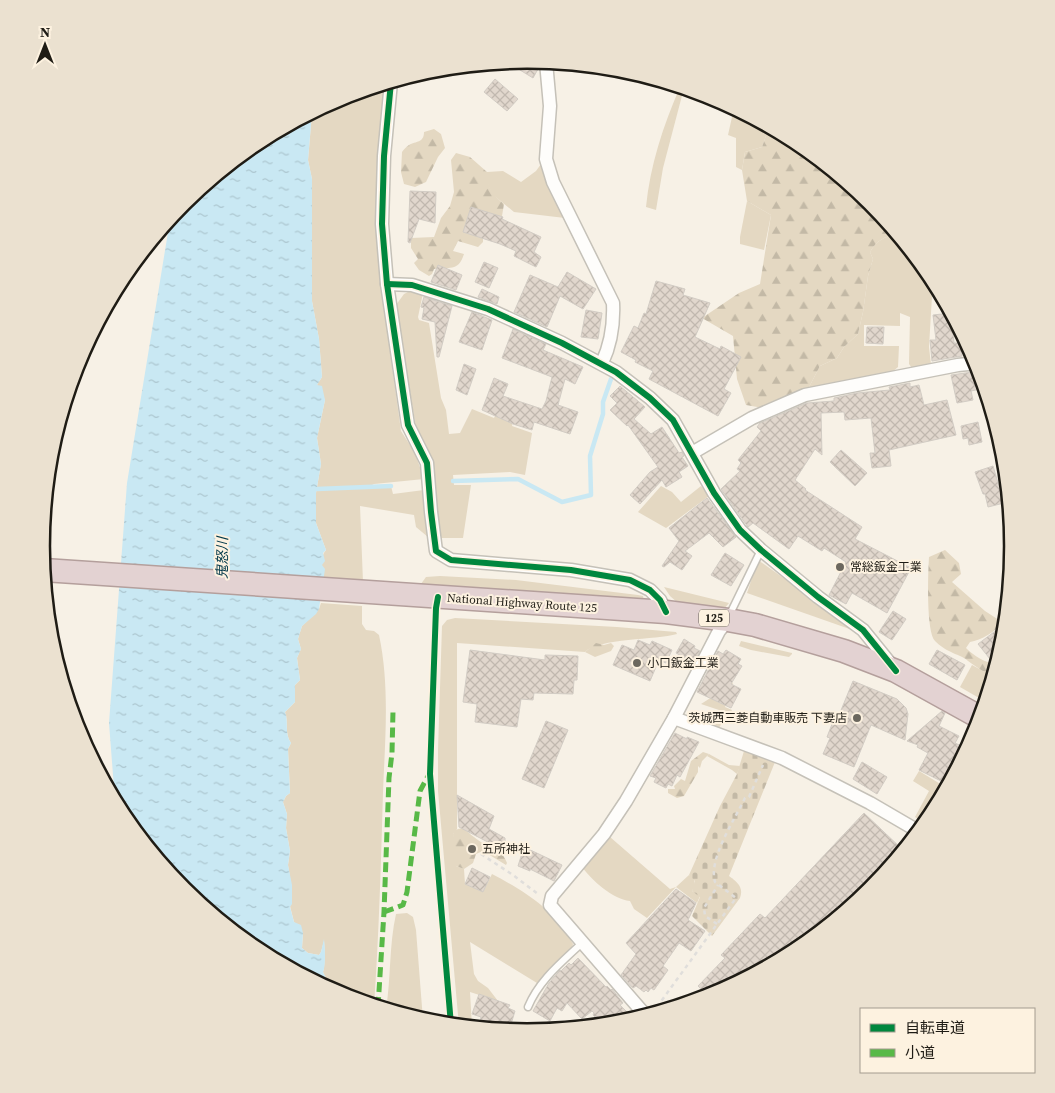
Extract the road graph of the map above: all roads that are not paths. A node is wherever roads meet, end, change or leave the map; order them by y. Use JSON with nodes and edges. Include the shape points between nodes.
{"nodes":[{"id":1,"x":547,"y":70,"type":"edge"},
{"id":2,"x":390,"y":89,"type":"edge"},
{"id":3,"x":387,"y":284,"type":"junction"},
{"id":4,"x":602,"y":363,"type":"junction"},
{"id":5,"x":969,"y":364,"type":"edge"},
{"id":6,"x":692,"y":453,"type":"junction"},
{"id":7,"x":761,"y":550,"type":"junction"},
{"id":8,"x":51,"y":570,"type":"edge"},
{"id":9,"x":666,"y":612,"type":"junction"},
{"id":10,"x":728,"y":620,"type":"junction"},
{"id":11,"x":896,"y":671,"type":"junction"},
{"id":12,"x":975,"y":714,"type":"edge"},
{"id":13,"x":674,"y":718,"type":"junction"},
{"id":14,"x":913,"y":828,"type":"edge"},
{"id":15,"x":583,"y":942,"type":"junction"},
{"id":16,"x":528,"y":1007,"type":"dead end"},
{"id":17,"x":641,"y":1010,"type":"edge"}],
"edges":[{"from":1,"to":4,"type":"street","via":[[550,106],[546,159],[552,182],[614,303],[609,348]]},
{"from":2,"to":3,"type":"street","via":[[382,224]]},
{"from":3,"to":4,"type":"street","via":[[412,285],[488,309]]},
{"from":3,"to":9,"type":"street","via":[[408,425],[428,463],[436,551],[451,560],[571,570],[630,580],[650,590]]},
{"from":4,"to":6,"type":"street","via":[[673,420]]},
{"from":5,"to":6,"type":"street","via":[[805,395],[752,418]]},
{"from":6,"to":7,"type":"street","via":[[740,530]]},
{"from":7,"to":10,"type":"lane"},
{"from":7,"to":11,"type":"street","via":[[863,630]]},
{"from":8,"to":9,"type":"highway","name":"National Highway Route 125","number":"125"},
{"from":9,"to":10,"type":"highway","name":"National Highway Route 125","number":"125"},
{"from":10,"to":11,"type":"highway","name":"National Highway Route 125","number":"125","via":[[802,638]]},
{"from":10,"to":13,"type":"street","via":[[719,631]]},
{"from":11,"to":12,"type":"highway","name":"National Highway Route 125","number":"125"},
{"from":13,"to":14,"type":"street","via":[[782,758]]},
{"from":13,"to":15,"type":"street","via":[[604,834],[552,896],[550,905]]},
{"from":15,"to":16,"type":"lane","via":[[546,976]]},
{"from":15,"to":17,"type":"street"}]}
